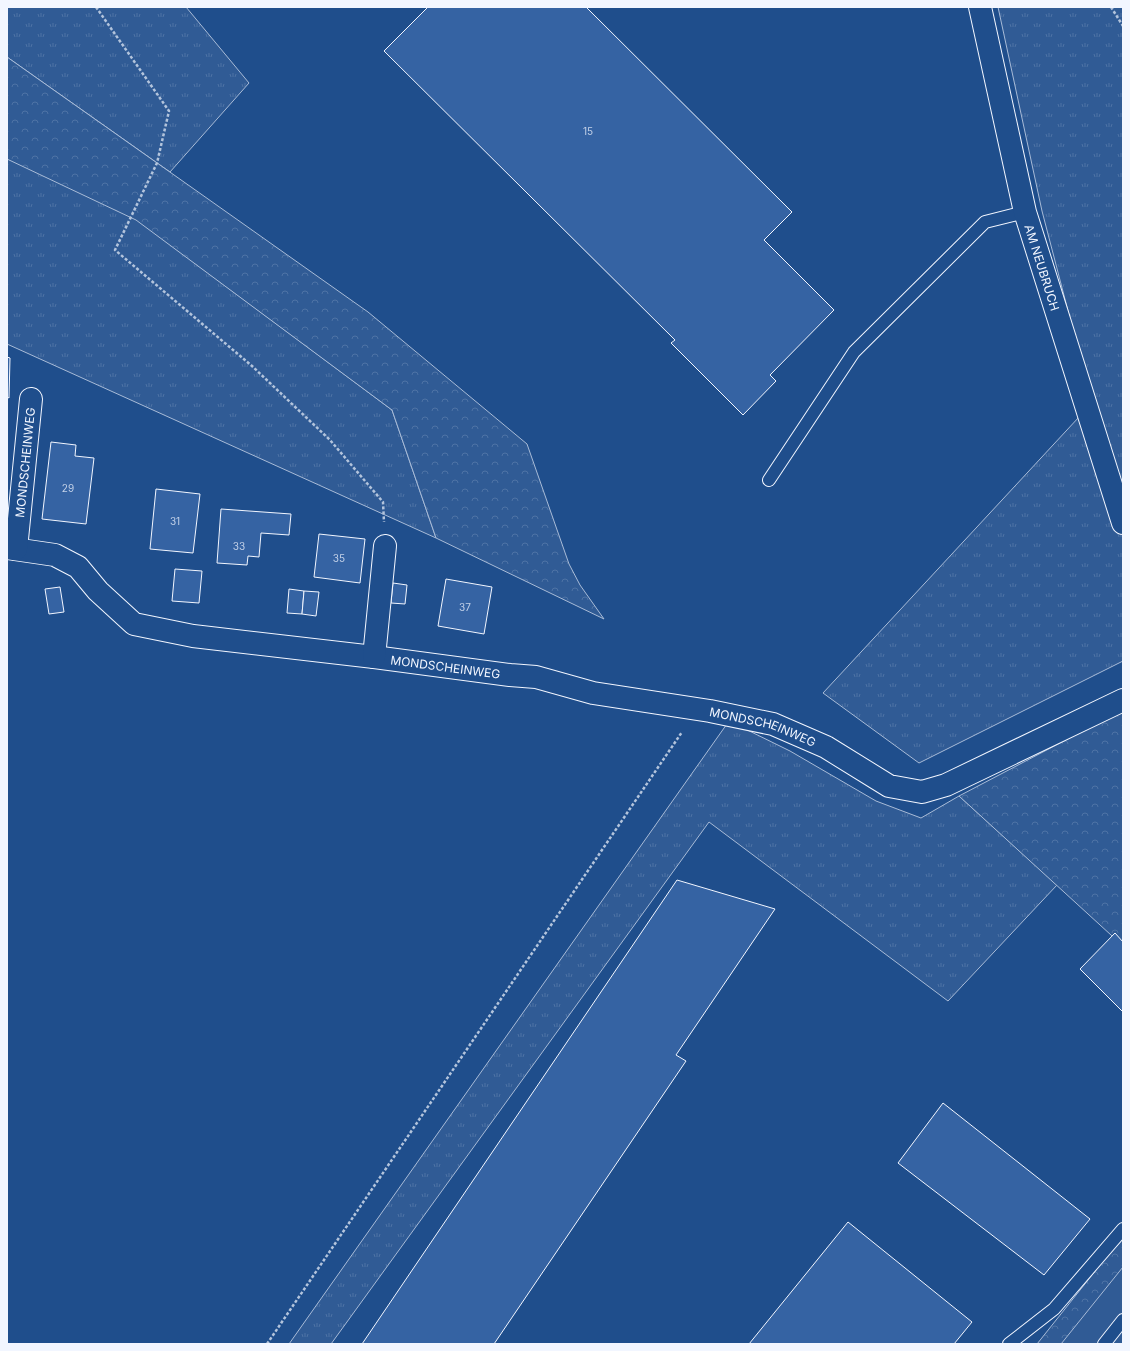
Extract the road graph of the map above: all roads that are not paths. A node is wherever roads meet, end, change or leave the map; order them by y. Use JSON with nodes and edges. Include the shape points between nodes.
{"nodes":[{"id":1,"x":980,"y":7,"type":"edge"},
{"id":2,"x":1025,"y":212,"type":"junction"},
{"id":3,"x":31,"y":399,"type":"dead end"},
{"id":4,"x":769,"y":480,"type":"dead end"},
{"id":5,"x":1123,"y":523,"type":"edge"},
{"id":6,"x":385,"y":546,"type":"road end"},
{"id":7,"x":11,"y":549,"type":"edge"},
{"id":8,"x":374,"y":657,"type":"junction"},
{"id":9,"x":1123,"y":700,"type":"edge"},
{"id":10,"x":1123,"y":1229,"type":"edge"},
{"id":11,"x":1123,"y":1320,"type":"edge"},
{"id":12,"x":1010,"y":1344,"type":"edge"},
{"id":13,"x":1104,"y":1344,"type":"edge"}],
"edges":[{"from":1,"to":2,"type":"street","name":"AM NEUBRUCH"},
{"from":2,"to":4,"type":"lane","via":[[985,222],[854,352]]},
{"from":2,"to":5,"type":"street","name":"AM NEUBRUCH"},
{"from":3,"to":7,"type":"street","name":"MONDSCHEINWEG"},
{"from":6,"to":8,"type":"street","name":"MONDSCHEINWEG"},
{"from":7,"to":8,"type":"street","name":"MONDSCHEINWEG","via":[[55,556],[78,567],[98,591],[134,624],[194,636]]},
{"from":8,"to":9,"type":"street","name":"MONDSCHEINWEG","via":[[536,677],[593,693],[710,711],[773,724],[826,747],[889,786],[922,792],[946,786]]},
{"from":10,"to":12,"type":"lane","via":[[1054,1309]]},
{"from":11,"to":13,"type":"lane"}]}
